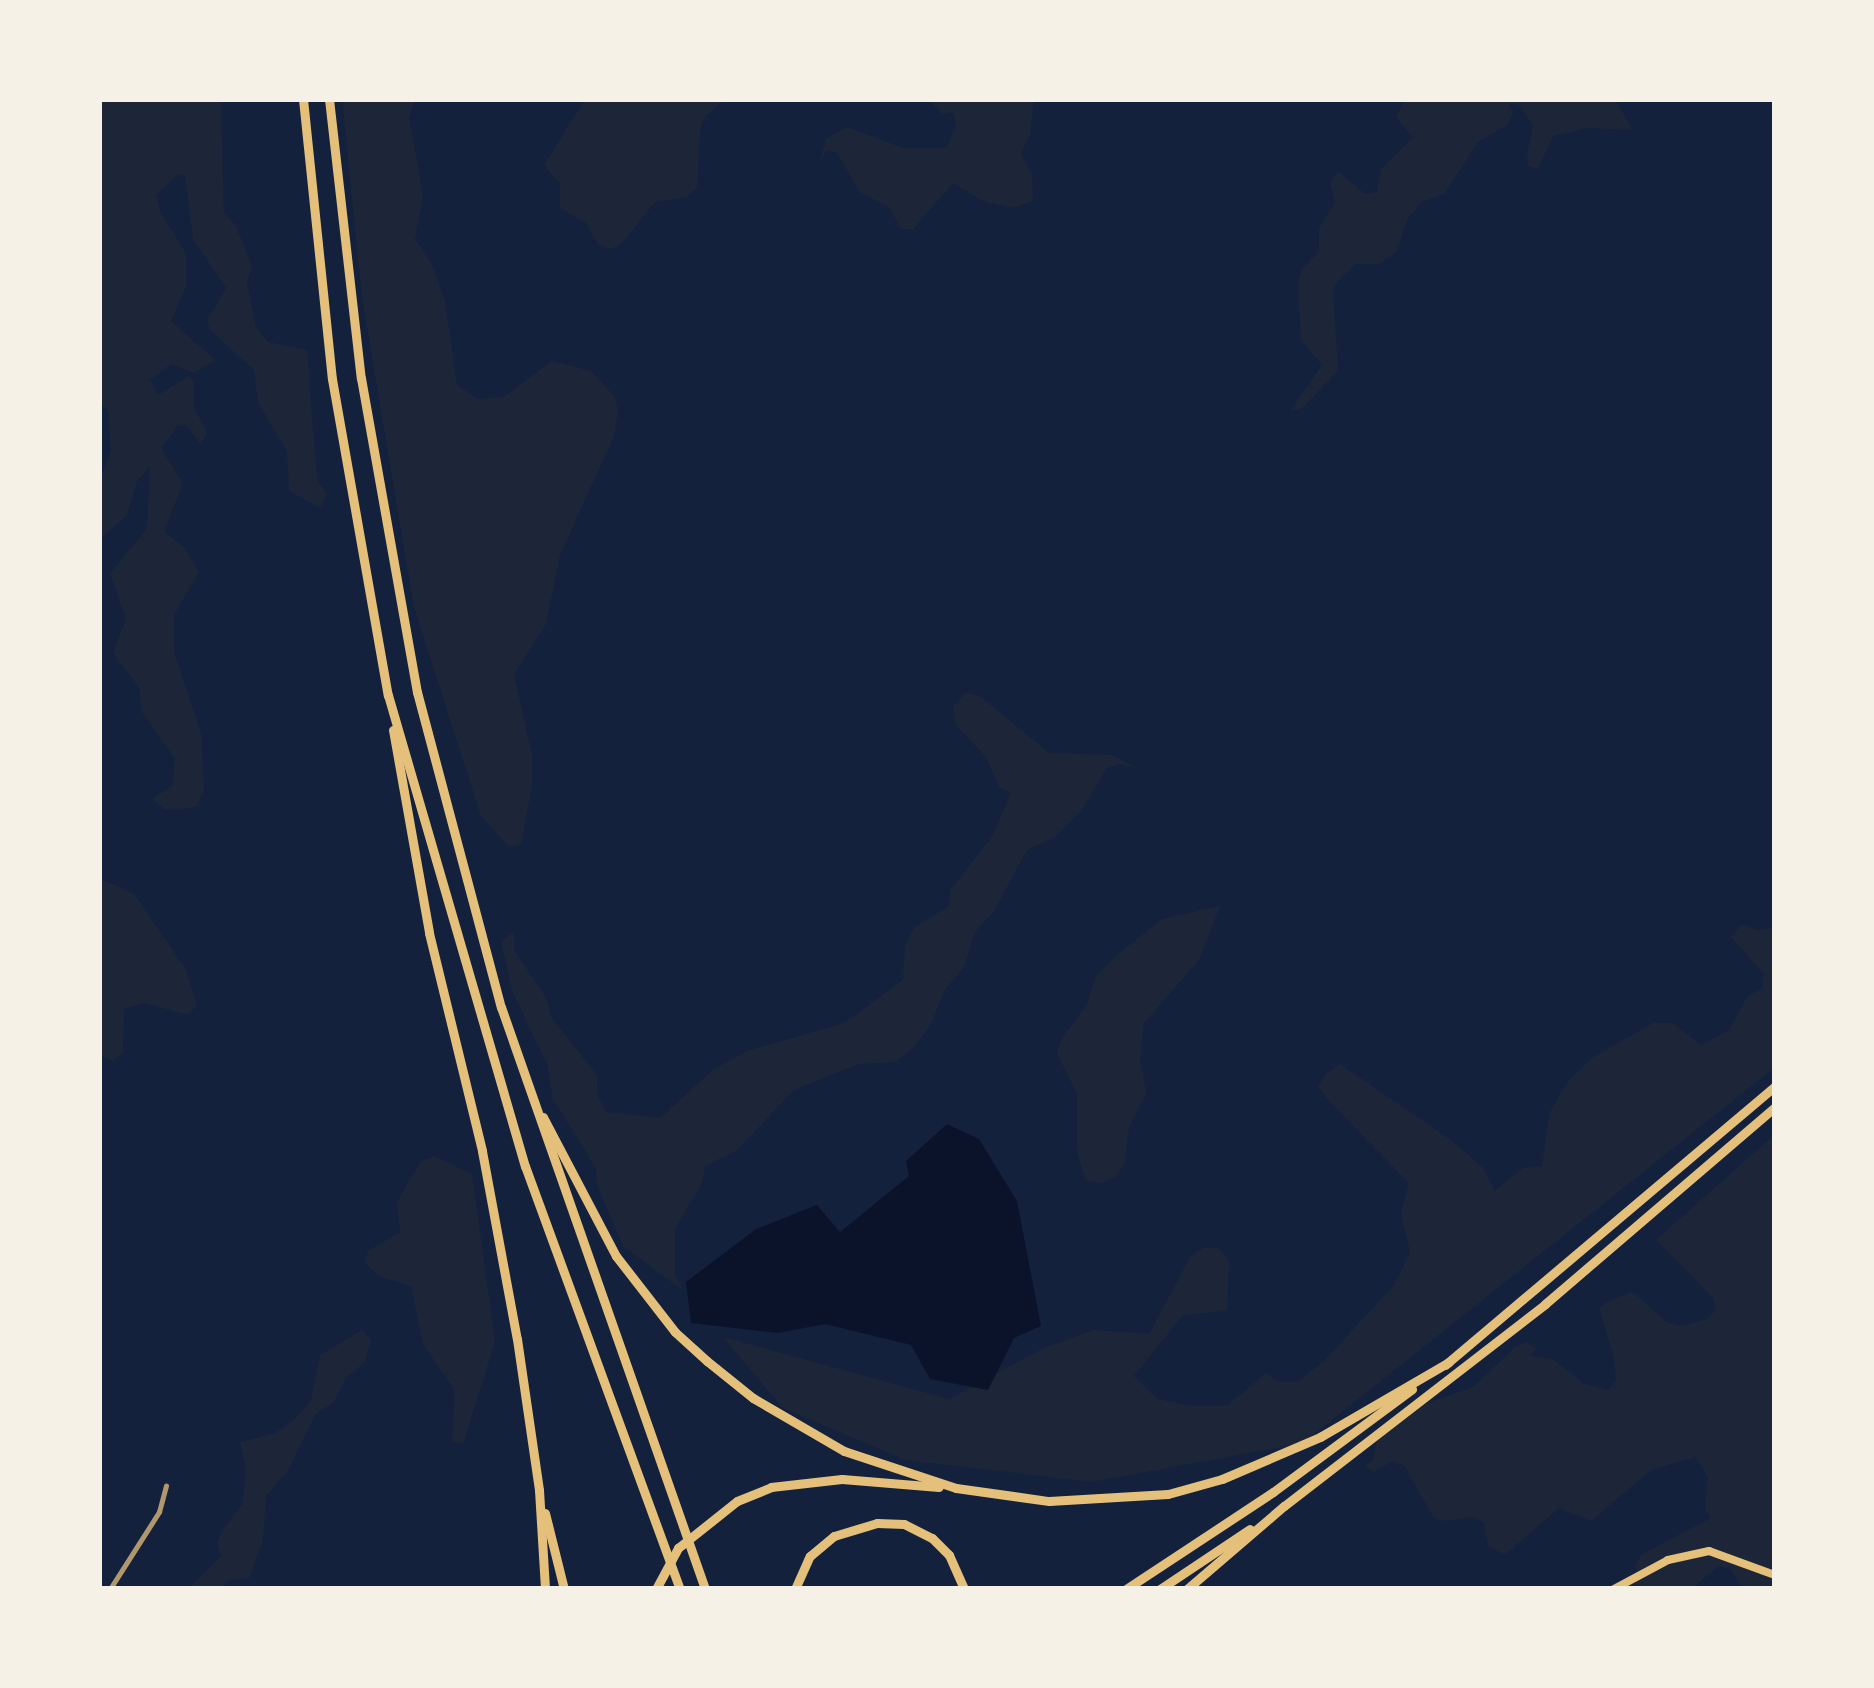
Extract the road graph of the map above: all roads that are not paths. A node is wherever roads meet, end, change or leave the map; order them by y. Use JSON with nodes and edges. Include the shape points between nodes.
{"nodes":[{"id":1,"x":303,"y":99,"type":"edge"},
{"id":2,"x":329,"y":99,"type":"edge"},
{"id":3,"x":388,"y":695,"type":"junction"},
{"id":4,"x":525,"y":1080,"type":"junction"},
{"id":5,"x":1775,"y":1086,"type":"edge"},
{"id":6,"x":1775,"y":1107,"type":"edge"},
{"id":7,"x":1449,"y":1362,"type":"junction"},
{"id":8,"x":166,"y":1486,"type":"dead end"},
{"id":9,"x":956,"y":1488,"type":"junction"},
{"id":10,"x":539,"y":1490,"type":"junction"},
{"id":11,"x":1284,"y":1506,"type":"junction"},
{"id":12,"x":1775,"y":1576,"type":"edge"},
{"id":13,"x":704,"y":1586,"type":"edge"},
{"id":14,"x":110,"y":1589,"type":"edge"},
{"id":15,"x":545,"y":1589,"type":"edge"},
{"id":16,"x":564,"y":1589,"type":"edge"},
{"id":17,"x":656,"y":1589,"type":"edge"},
{"id":18,"x":680,"y":1589,"type":"edge"},
{"id":19,"x":795,"y":1589,"type":"edge"},
{"id":20,"x":964,"y":1589,"type":"edge"},
{"id":21,"x":1126,"y":1589,"type":"edge"},
{"id":22,"x":1160,"y":1589,"type":"edge"},
{"id":23,"x":1187,"y":1589,"type":"edge"},
{"id":24,"x":1614,"y":1589,"type":"edge"}],
"edges":[{"from":1,"to":3,"type":"highway","via":[[332,379]]},
{"from":2,"to":4,"type":"highway","via":[[354,335],[417,692]]},
{"from":3,"to":10,"type":"highway","via":[[429,933],[487,1174]]},
{"from":3,"to":18,"type":"highway","via":[[566,1288]]},
{"from":4,"to":9,"type":"highway","via":[[595,1223],[675,1331],[796,1426]]},
{"from":4,"to":13,"type":"highway"},
{"from":5,"to":7,"type":"highway"},
{"from":6,"to":11,"type":"highway","via":[[1545,1304]]},
{"from":7,"to":9,"type":"highway","via":[[1320,1438],[1168,1494],[1049,1501]]},
{"from":7,"to":21,"type":"highway"},
{"from":8,"to":14,"type":"street","via":[[159,1513]]},
{"from":9,"to":17,"type":"highway","via":[[842,1479],[771,1487],[694,1533]]},
{"from":10,"to":15,"type":"highway"},
{"from":10,"to":16,"type":"highway"},
{"from":11,"to":22,"type":"highway"},
{"from":11,"to":23,"type":"highway"},
{"from":12,"to":24,"type":"main road","via":[[1709,1551],[1669,1560]]},
{"from":19,"to":20,"type":"highway","via":[[810,1556],[833,1536],[877,1523],[904,1524],[932,1538]]}]}
